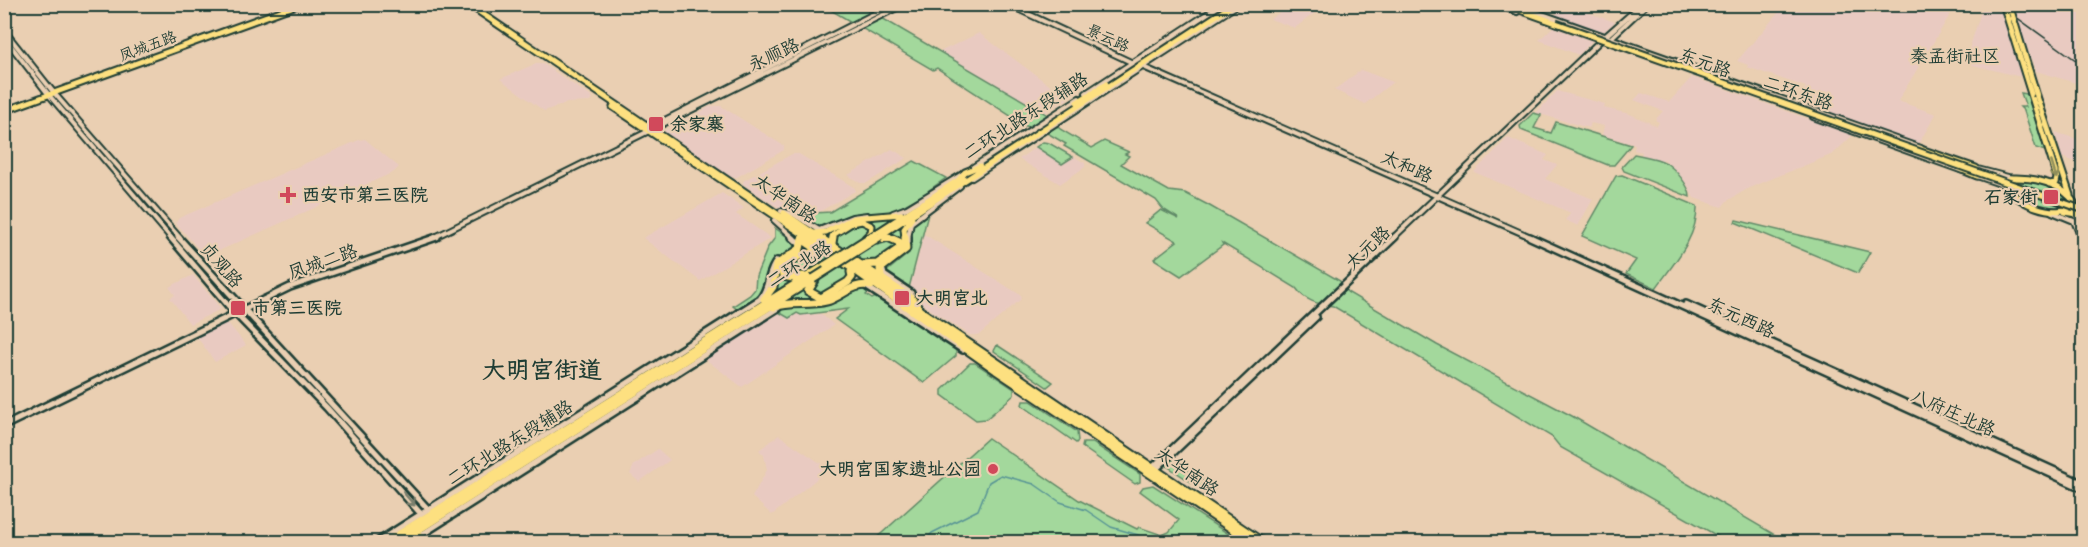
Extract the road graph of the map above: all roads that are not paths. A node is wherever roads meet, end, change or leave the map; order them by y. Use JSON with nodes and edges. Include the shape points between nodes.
{"nodes":[{"id":1,"x":295,"y":4,"type":"edge"},
{"id":2,"x":300,"y":4,"type":"edge"},
{"id":3,"x":460,"y":4,"type":"edge"},
{"id":4,"x":468,"y":4,"type":"edge"},
{"id":5,"x":893,"y":4,"type":"edge"},
{"id":6,"x":905,"y":4,"type":"edge"},
{"id":7,"x":1009,"y":4,"type":"edge"},
{"id":8,"x":1234,"y":4,"type":"edge"},
{"id":9,"x":1239,"y":4,"type":"edge"},
{"id":10,"x":1497,"y":4,"type":"edge"},
{"id":11,"x":1503,"y":4,"type":"edge"},
{"id":12,"x":1508,"y":4,"type":"edge"},
{"id":13,"x":1641,"y":4,"type":"edge"},
{"id":14,"x":1647,"y":4,"type":"edge"},
{"id":15,"x":2003,"y":4,"type":"edge"},
{"id":16,"x":2008,"y":4,"type":"edge"},
{"id":17,"x":1225,"y":5,"type":"edge"},
{"id":18,"x":1516,"y":6,"type":"edge"},
{"id":19,"x":1538,"y":17,"type":"junction"},
{"id":20,"x":1557,"y":23,"type":"junction"},
{"id":21,"x":4,"y":30,"type":"edge"},
{"id":22,"x":4,"y":37,"type":"edge"},
{"id":23,"x":1605,"y":40,"type":"junction"},
{"id":24,"x":1134,"y":62,"type":"junction"},
{"id":25,"x":1143,"y":66,"type":"junction"},
{"id":26,"x":51,"y":93,"type":"junction"},
{"id":27,"x":2034,"y":95,"type":"junction"},
{"id":28,"x":4,"y":110,"type":"edge"},
{"id":29,"x":1823,"y":117,"type":"junction"},
{"id":30,"x":649,"y":129,"type":"junction"},
{"id":31,"x":980,"y":166,"type":"junction"},
{"id":32,"x":1976,"y":168,"type":"junction"},
{"id":33,"x":965,"y":172,"type":"junction"},
{"id":34,"x":1977,"y":176,"type":"junction"},
{"id":35,"x":2012,"y":178,"type":"junction"},
{"id":36,"x":970,"y":180,"type":"junction"},
{"id":37,"x":2048,"y":184,"type":"junction"},
{"id":38,"x":2006,"y":186,"type":"junction"},
{"id":39,"x":1441,"y":195,"type":"junction"},
{"id":40,"x":2074,"y":205,"type":"junction"},
{"id":41,"x":2084,"y":207,"type":"edge"},
{"id":42,"x":769,"y":210,"type":"junction"},
{"id":43,"x":916,"y":210,"type":"junction"},
{"id":44,"x":2047,"y":210,"type":"junction"},
{"id":45,"x":781,"y":211,"type":"junction"},
{"id":46,"x":2084,"y":216,"type":"edge"},
{"id":47,"x":774,"y":220,"type":"junction"},
{"id":48,"x":2080,"y":224,"type":"junction"},
{"id":49,"x":815,"y":232,"type":"junction"},
{"id":50,"x":877,"y":235,"type":"junction"},
{"id":51,"x":2084,"y":235,"type":"edge"},
{"id":52,"x":802,"y":239,"type":"junction"},
{"id":53,"x":832,"y":243,"type":"junction"},
{"id":54,"x":2084,"y":245,"type":"edge"},
{"id":55,"x":820,"y":251,"type":"junction"},
{"id":56,"x":863,"y":265,"type":"junction"},
{"id":57,"x":828,"y":266,"type":"junction"},
{"id":58,"x":851,"y":272,"type":"junction"},
{"id":59,"x":880,"y":277,"type":"junction"},
{"id":60,"x":812,"y":281,"type":"junction"},
{"id":61,"x":871,"y":286,"type":"junction"},
{"id":62,"x":1663,"y":295,"type":"joint"},
{"id":63,"x":912,"y":299,"type":"junction"},
{"id":64,"x":241,"y":308,"type":"junction"},
{"id":65,"x":234,"y":311,"type":"junction"},
{"id":66,"x":920,"y":314,"type":"junction"},
{"id":67,"x":748,"y":318,"type":"junction"},
{"id":68,"x":734,"y":334,"type":"junction"},
{"id":69,"x":969,"y":351,"type":"junction"},
{"id":70,"x":1811,"y":363,"type":"junction"},
{"id":71,"x":4,"y":424,"type":"edge"},
{"id":72,"x":501,"y":470,"type":"junction"},
{"id":73,"x":1152,"y":471,"type":"junction"},
{"id":74,"x":2084,"y":484,"type":"edge"},
{"id":75,"x":2084,"y":489,"type":"edge"},
{"id":76,"x":446,"y":498,"type":"junction"},
{"id":77,"x":466,"y":501,"type":"junction"},
{"id":78,"x":428,"y":509,"type":"junction"},
{"id":79,"x":421,"y":514,"type":"junction"},
{"id":80,"x":454,"y":514,"type":"junction"},
{"id":81,"x":419,"y":536,"type":"junction"},
{"id":82,"x":379,"y":543,"type":"edge"},
{"id":83,"x":387,"y":543,"type":"edge"},
{"id":84,"x":400,"y":543,"type":"edge"},
{"id":85,"x":408,"y":543,"type":"edge"},
{"id":86,"x":1252,"y":543,"type":"edge"},
{"id":87,"x":1262,"y":543,"type":"edge"}],
"edges":[{"from":1,"to":26,"type":"main road","name":"凤城五路"},
{"from":2,"to":26,"type":"main road","name":"凤城五路"},
{"from":3,"to":30,"type":"main road","name":"太华南路"},
{"from":4,"to":30,"type":"main road","name":"太华南路"},
{"from":5,"to":30,"type":"main road","name":"永顺路"},
{"from":6,"to":30,"type":"main road","name":"永顺路"},
{"from":7,"to":24,"type":"main road","name":"景云路"},
{"from":8,"to":25,"type":"main road","name":"二环北路"},
{"from":9,"to":25,"type":"main road","name":"二环北路东段辅路"},
{"from":10,"to":19,"type":"main road","name":"东元路"},
{"from":11,"to":18,"type":"main road","name":"二环东路"},
{"from":12,"to":19,"type":"main road"},
{"from":13,"to":23,"type":"main road"},
{"from":14,"to":23,"type":"main road"},
{"from":15,"to":27,"type":"main road","bridge":true},
{"from":16,"to":27,"type":"main road","bridge":true},
{"from":17,"to":24,"type":"main road","name":"二环北路东段辅路"},
{"from":17,"to":31,"type":"main road","name":"二环北路"},
{"from":18,"to":19,"type":"main road"},
{"from":18,"to":20,"type":"main road","name":"二环东路"},
{"from":18,"to":23,"type":"main road","name":"东元路"},
{"from":19,"to":20,"type":"main road"},
{"from":19,"to":23,"type":"main road","name":"东元路"},
{"from":20,"to":29,"type":"main road","name":"二环东路","bridge":true},
{"from":21,"to":26,"type":"main road","name":"贞观路"},
{"from":22,"to":26,"type":"main road","name":"贞观路"},
{"from":23,"to":32,"type":"main road","name":"东元路"},
{"from":23,"to":34,"type":"main road","name":"东元路"},
{"from":23,"to":39,"type":"main road","name":"太元路"},
{"from":24,"to":33,"type":"main road","name":"二环北路东段辅路"},
{"from":25,"to":36,"type":"main road","name":"二环北路"},
{"from":25,"to":36,"type":"main road","name":"二环北路东段辅路"},
{"from":25,"to":39,"type":"main road","name":"太和路"},
{"from":26,"to":28,"type":"main road","name":"凤城五路"},
{"from":26,"to":64,"type":"main road","name":"贞观路"},
{"from":26,"to":65,"type":"main road","name":"贞观路"},
{"from":27,"to":37,"type":"main road","one_way":true,"via":[[2057,179]]},
{"from":27,"to":40,"type":"main road"},
{"from":29,"to":32,"type":"main road","bridge":true},
{"from":29,"to":34,"type":"main road","bridge":true},
{"from":29,"to":41,"type":"main road","name":"二环东路","bridge":true},
{"from":30,"to":42,"type":"main road","name":"太华南路"},
{"from":30,"to":64,"type":"main road","name":"凤城二路","via":[[429,240],[305,280]]},
{"from":31,"to":33,"type":"main road"},
{"from":31,"to":36,"type":"main road","name":"二环北路"},
{"from":32,"to":35,"type":"main road","name":"东元路"},
{"from":33,"to":36,"type":"main road"},
{"from":33,"to":45,"type":"main road","name":"二环北路东段辅路","via":[[900,211],[854,215],[819,230]]},
{"from":34,"to":38,"type":"main road","name":"东元路"},
{"from":35,"to":37,"type":"main road"},
{"from":35,"to":38,"type":"main road"},
{"from":36,"to":43,"type":"main road","name":"二环北路"},
{"from":36,"to":63,"type":"main road","name":"二环北路东段辅路","via":[[911,223],[908,249],[882,273],[911,293]]},
{"from":37,"to":40,"type":"main road"},
{"from":38,"to":44,"type":"main road","via":[[2018,198]]},
{"from":39,"to":62,"type":"main road","name":"太和路"},
{"from":39,"to":73,"type":"main road","name":"太元路"},
{"from":40,"to":41,"type":"main road"},
{"from":40,"to":44,"type":"main road"},
{"from":40,"to":46,"type":"main road"},
{"from":40,"to":48,"type":"main road"},
{"from":42,"to":45,"type":"main road"},
{"from":42,"to":47,"type":"main road"},
{"from":42,"to":66,"type":"main road","name":"太华南路"},
{"from":43,"to":49,"type":"main road","via":[[853,218],[826,233]]},
{"from":43,"to":50,"type":"main road","name":"二环北路"},
{"from":43,"to":59,"type":"main road","via":[[904,229],[906,249],[880,269]]},
{"from":44,"to":54,"type":"main road","via":[[2074,221]]},
{"from":45,"to":49,"type":"main road"},
{"from":46,"to":48,"type":"main road"},
{"from":47,"to":52,"type":"main road"},
{"from":47,"to":76,"type":"main road","name":"二环北路东段辅路","via":[[801,242],[772,264],[769,288],[760,299]]},
{"from":48,"to":51,"type":"main road"},
{"from":49,"to":53,"type":"main road"},
{"from":50,"to":53,"type":"main road","via":[[870,224],[857,221],[833,235]]},
{"from":50,"to":56,"type":"main road","via":[[896,239],[900,249],[877,264]]},
{"from":50,"to":57,"type":"main road","name":"二环北路","bridge":true},
{"from":52,"to":55,"type":"main road"},
{"from":52,"to":67,"type":"main road","via":[[800,249],[776,265],[769,295]]},
{"from":53,"to":56,"type":"main road"},
{"from":55,"to":57,"type":"main road","via":[[806,252],[786,264],[781,273],[793,278]]},
{"from":55,"to":58,"type":"main road"},
{"from":56,"to":59,"type":"main road"},
{"from":57,"to":60,"type":"main road","name":"二环北路","bridge":true},
{"from":57,"to":67,"type":"main road","name":"二环北路"},
{"from":58,"to":60,"type":"main road","via":[[848,282],[821,298],[808,291]]},
{"from":58,"to":61,"type":"main road"},
{"from":59,"to":63,"type":"main road"},
{"from":60,"to":67,"type":"main road","name":"二环北路"},
{"from":61,"to":66,"type":"main road"},
{"from":61,"to":67,"type":"main road","via":[[855,285],[829,301],[788,303]]},
{"from":62,"to":70,"type":"main road","name":"东元西路"},
{"from":63,"to":66,"type":"main road"},
{"from":64,"to":65,"type":"main road","name":"凤城二路"},
{"from":64,"to":78,"type":"main road","name":"贞观路"},
{"from":65,"to":71,"type":"main road","name":"凤城二路"},
{"from":65,"to":79,"type":"main road","name":"贞观路","one_way":true},
{"from":66,"to":69,"type":"main road","name":"太华南路"},
{"from":66,"to":73,"type":"main road","name":"太华南路"},
{"from":67,"to":68,"type":"main road"},
{"from":67,"to":72,"type":"main road","name":"二环北路"},
{"from":67,"to":77,"type":"main road","name":"二环北路"},
{"from":68,"to":69,"type":"main road","name":"二环北路东段辅路","via":[[776,308],[828,303],[865,286],[960,349]]},
{"from":68,"to":80,"type":"main road","name":"二环北路东段辅路"},
{"from":69,"to":73,"type":"main road","name":"太华南路"},
{"from":70,"to":74,"type":"main road","name":"八府庄北路"},
{"from":70,"to":75,"type":"main road","name":"八府庄北路"},
{"from":72,"to":76,"type":"main road"},
{"from":72,"to":83,"type":"main road","name":"二环北路"},
{"from":73,"to":86,"type":"main road","name":"太华南路"},
{"from":73,"to":87,"type":"main road","name":"太华南路"},
{"from":76,"to":78,"type":"main road","name":"二环北路东段辅路"},
{"from":77,"to":80,"type":"main road"},
{"from":77,"to":84,"type":"main road","name":"二环北路"},
{"from":78,"to":79,"type":"main road","name":"二环北路东段辅路"},
{"from":79,"to":82,"type":"main road","name":"二环北路东段辅路"},
{"from":80,"to":81,"type":"main road","name":"二环北路东段辅路"},
{"from":81,"to":84,"type":"main road"},
{"from":81,"to":85,"type":"main road","name":"二环北路东段辅路"}]}
